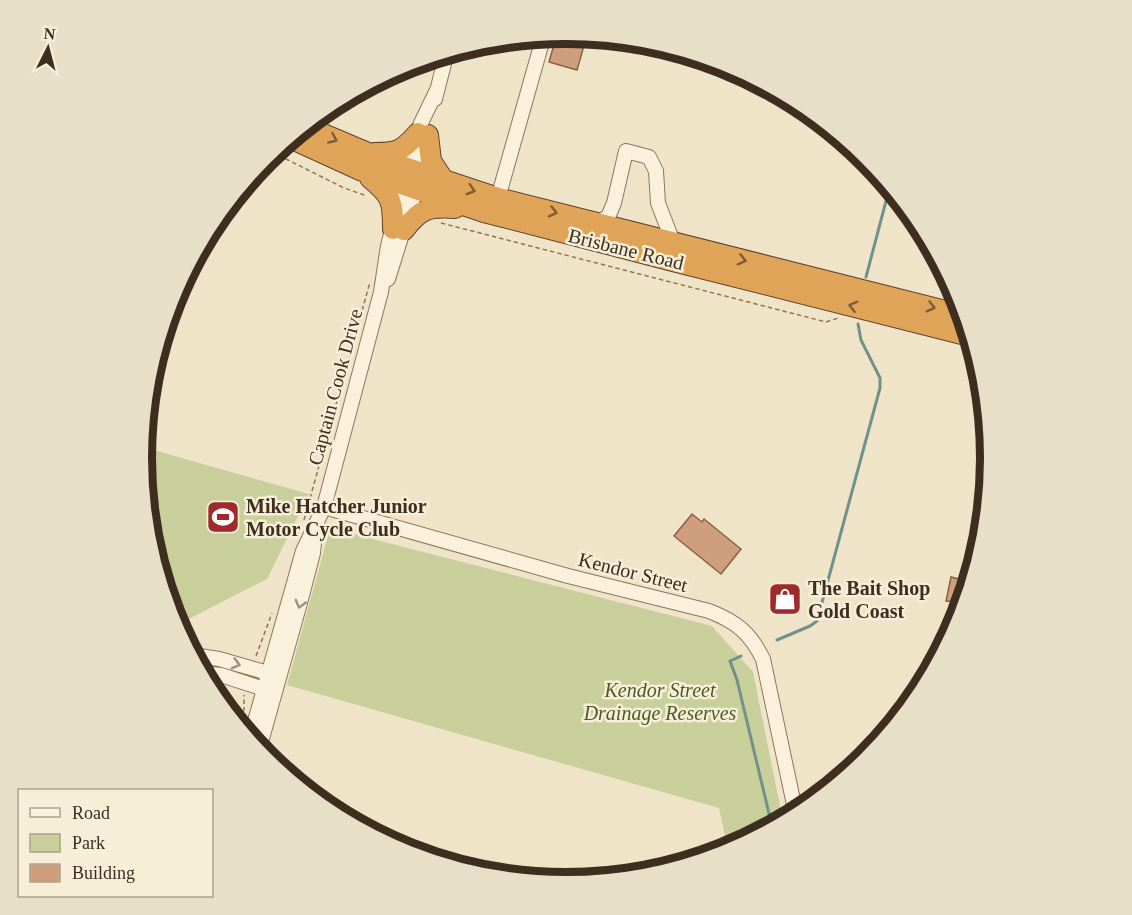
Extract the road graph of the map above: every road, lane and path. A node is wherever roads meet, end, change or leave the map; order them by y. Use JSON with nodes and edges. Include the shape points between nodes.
{"nodes":[{"id":1,"x":541,"y":44,"type":"edge"},
{"id":2,"x":444,"y":62,"type":"edge"},
{"id":3,"x":312,"y":131,"type":"edge"},
{"id":4,"x":423,"y":134,"type":"junction"},
{"id":5,"x":299,"y":141,"type":"edge"},
{"id":6,"x":282,"y":157,"type":"edge"},
{"id":7,"x":361,"y":161,"type":"junction"},
{"id":8,"x":407,"y":182,"type":"junction"},
{"id":9,"x":446,"y":182,"type":"junction"},
{"id":10,"x":491,"y":205,"type":"junction"},
{"id":11,"x":424,"y":210,"type":"junction"},
{"id":12,"x":595,"y":223,"type":"junction"},
{"id":13,"x":398,"y":230,"type":"junction"},
{"id":14,"x":673,"y":242,"type":"junction"},
{"id":15,"x":370,"y":281,"type":"dead end"},
{"id":16,"x":954,"y":313,"type":"edge"},
{"id":17,"x":841,"y":317,"type":"dead end"},
{"id":18,"x":961,"y":334,"type":"edge"},
{"id":19,"x":324,"y":507,"type":"junction"},
{"id":20,"x":309,"y":526,"type":"junction"},
{"id":21,"x":272,"y":613,"type":"dead end"},
{"id":22,"x":203,"y":657,"type":"edge"},
{"id":23,"x":255,"y":658,"type":"dead end"},
{"id":24,"x":213,"y":674,"type":"edge"},
{"id":25,"x":273,"y":674,"type":"junction"},
{"id":26,"x":269,"y":691,"type":"junction"},
{"id":27,"x":244,"y":693,"type":"dead end"},
{"id":28,"x":243,"y":715,"type":"edge"},
{"id":29,"x":254,"y":729,"type":"edge"},
{"id":30,"x":261,"y":737,"type":"edge"},
{"id":31,"x":794,"y":803,"type":"edge"}],
"edges":[{"from":1,"to":10,"type":"street"},
{"from":2,"to":4,"type":"street"},
{"from":3,"to":7,"type":"highway","name":"Brisbane Road","one_way":true},
{"from":4,"to":7,"type":"highway","via":[[397,152]]},
{"from":4,"to":8,"type":"street"},
{"from":4,"to":9,"type":"highway","via":[[431,161]]},
{"from":5,"to":7,"type":"highway","name":"Brisbane Road"},
{"from":6,"to":8,"type":"path","via":[[344,188],[382,200]]},
{"from":7,"to":8,"type":"highway","name":"Brisbane Road"},
{"from":7,"to":8,"type":"highway"},
{"from":8,"to":9,"type":"highway","name":"Brisbane Road"},
{"from":8,"to":10,"type":"highway","name":"Brisbane Road"},
{"from":8,"to":13,"type":"highway","via":[[393,210]]},
{"from":9,"to":10,"type":"highway","name":"Brisbane Road","one_way":true},
{"from":10,"to":11,"type":"highway"},
{"from":10,"to":12,"type":"highway","name":"Brisbane Road","one_way":true},
{"from":18,"to":10,"type":"highway","name":"Brisbane Road","one_way":true,"via":[[677,262]]},
{"from":11,"to":13,"type":"highway"},
{"from":11,"to":17,"type":"path","via":[[433,221],[826,322]]},
{"from":12,"to":14,"type":"highway","name":"Brisbane Road"},
{"from":12,"to":14,"type":"street","via":[[608,217],[626,151],[649,157],[656,171],[658,203]]},
{"from":13,"to":19,"type":"street","name":"Captain Cook Drive","via":[[391,275],[381,292]]},
{"from":14,"to":16,"type":"highway","name":"Brisbane Road","one_way":true},
{"from":15,"to":20,"type":"path"},
{"from":19,"to":20,"type":"street","name":"Captain Cook Drive"},
{"from":19,"to":31,"type":"street","name":"Kendor Street","via":[[724,617],[742,629],[763,659]]},
{"from":20,"to":25,"type":"street","name":"Captain Cook Drive"},
{"from":21,"to":23,"type":"path"},
{"from":22,"to":25,"type":"street","one_way":true},
{"from":24,"to":26,"type":"street"},
{"from":25,"to":26,"type":"street","name":"Captain Cook Drive"},
{"from":26,"to":29,"type":"street","name":"Captain Cook Drive"},
{"from":26,"to":30,"type":"street","name":"Captain Cook Drive"},
{"from":27,"to":28,"type":"path"}]}
